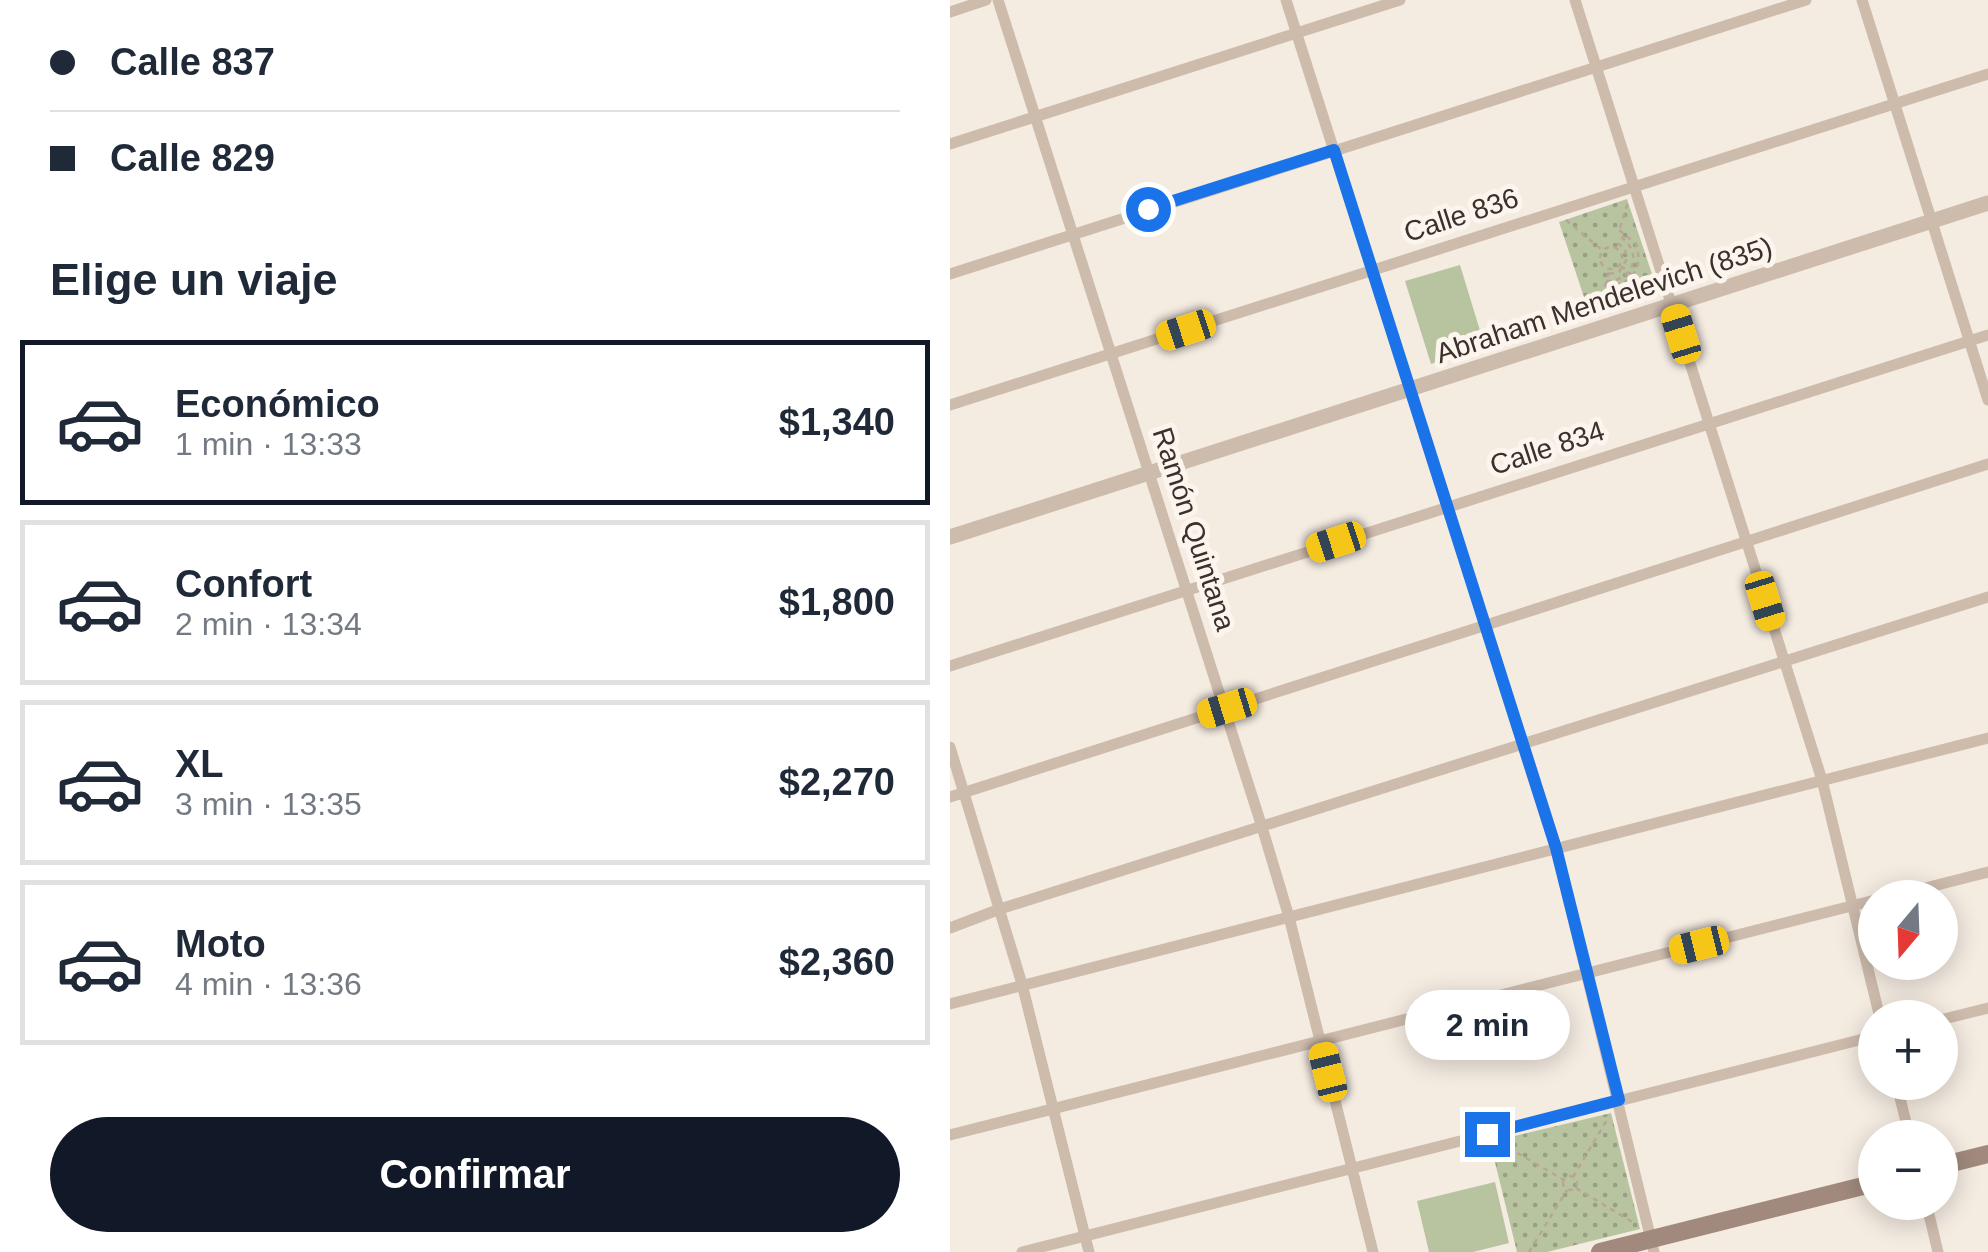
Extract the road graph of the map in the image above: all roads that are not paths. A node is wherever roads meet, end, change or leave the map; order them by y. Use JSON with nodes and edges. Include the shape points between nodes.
{"nodes":[{"id":1,"x":986,"y":0,"type":"edge"},
{"id":2,"x":998,"y":0,"type":"edge"},
{"id":3,"x":1286,"y":0,"type":"edge"},
{"id":4,"x":1400,"y":0,"type":"edge"},
{"id":5,"x":1575,"y":0,"type":"edge"},
{"id":6,"x":1806,"y":0,"type":"edge"},
{"id":7,"x":1862,"y":0,"type":"edge"},
{"id":8,"x":950,"y":12,"type":"edge"},
{"id":9,"x":1297,"y":34,"type":"junction"},
{"id":10,"x":1597,"y":68,"type":"junction"},
{"id":11,"x":1988,"y":74,"type":"edge"},
{"id":12,"x":1895,"y":103,"type":"junction"},
{"id":13,"x":1035,"y":115,"type":"junction"},
{"id":14,"x":950,"y":144,"type":"edge"},
{"id":15,"x":1334,"y":150,"type":"junction"},
{"id":16,"x":1632,"y":187,"type":"junction"},
{"id":17,"x":1988,"y":203,"type":"edge"},
{"id":18,"x":1932,"y":221,"type":"junction"},
{"id":19,"x":1074,"y":233,"type":"junction"},
{"id":20,"x":1373,"y":270,"type":"junction"},
{"id":21,"x":950,"y":274,"type":"edge"},
{"id":22,"x":1671,"y":304,"type":"junction"},
{"id":23,"x":1988,"y":335,"type":"edge"},
{"id":24,"x":1969,"y":341,"type":"junction"},
{"id":25,"x":1112,"y":354,"type":"junction"},
{"id":26,"x":1411,"y":388,"type":"junction"},
{"id":27,"x":1988,"y":400,"type":"edge"},
{"id":28,"x":950,"y":404,"type":"edge"},
{"id":29,"x":1708,"y":423,"type":"junction"},
{"id":30,"x":1988,"y":464,"type":"edge"},
{"id":31,"x":1149,"y":473,"type":"junction"},
{"id":32,"x":1448,"y":506,"type":"junction"},
{"id":33,"x":950,"y":537,"type":"edge"},
{"id":34,"x":1746,"y":541,"type":"junction"},
{"id":35,"x":1187,"y":590,"type":"junction"},
{"id":36,"x":1988,"y":596,"type":"edge"},
{"id":37,"x":1486,"y":624,"type":"junction"},
{"id":38,"x":1783,"y":660,"type":"junction"},
{"id":39,"x":950,"y":666,"type":"edge"},
{"id":40,"x":1227,"y":708,"type":"junction"},
{"id":41,"x":1988,"y":738,"type":"edge"},
{"id":42,"x":1524,"y":744,"type":"junction"},
{"id":43,"x":950,"y":747,"type":"edge"},
{"id":44,"x":1822,"y":780,"type":"junction"},
{"id":45,"x":964,"y":792,"type":"junction"},
{"id":46,"x":950,"y":797,"type":"edge"},
{"id":47,"x":1262,"y":828,"type":"junction"},
{"id":48,"x":1556,"y":848,"type":"junction"},
{"id":49,"x":1988,"y":872,"type":"edge"},
{"id":50,"x":1957,"y":880,"type":"edge"},
{"id":51,"x":1858,"y":904,"type":"edge"},
{"id":52,"x":1851,"y":906,"type":"junction"},
{"id":53,"x":1000,"y":909,"type":"junction"},
{"id":54,"x":1289,"y":917,"type":"junction"},
{"id":55,"x":950,"y":928,"type":"edge"},
{"id":56,"x":1585,"y":974,"type":"junction"},
{"id":57,"x":1022,"y":984,"type":"junction"},
{"id":58,"x":1875,"y":1000,"type":"edge"},
{"id":59,"x":950,"y":1004,"type":"edge"},
{"id":60,"x":1988,"y":1008,"type":"edge"},
{"id":61,"x":1958,"y":1016,"type":"edge"},
{"id":62,"x":1320,"y":1040,"type":"junction"},
{"id":63,"x":1858,"y":1040,"type":"edge"},
{"id":64,"x":1619,"y":1100,"type":"junction"},
{"id":65,"x":1053,"y":1108,"type":"junction"},
{"id":66,"x":950,"y":1134,"type":"edge"},
{"id":67,"x":1988,"y":1154,"type":"edge"},
{"id":68,"x":1958,"y":1162,"type":"edge"},
{"id":69,"x":1352,"y":1170,"type":"junction"},
{"id":70,"x":1858,"y":1186,"type":"edge"},
{"id":71,"x":1930,"y":1220,"type":"edge"},
{"id":72,"x":1085,"y":1236,"type":"junction"},
{"id":73,"x":1652,"y":1241,"type":"edge"},
{"id":74,"x":1022,"y":1252,"type":"edge"},
{"id":75,"x":1089,"y":1252,"type":"edge"},
{"id":76,"x":1373,"y":1252,"type":"edge"},
{"id":77,"x":1600,"y":1252,"type":"edge"},
{"id":78,"x":1938,"y":1252,"type":"edge"}],
"edges":[{"from":1,"to":8,"type":"street"},
{"from":2,"to":13,"type":"street","name":"Ramón Quintana"},
{"from":3,"to":9,"type":"street"},
{"from":4,"to":9,"type":"street"},
{"from":5,"to":10,"type":"street"},
{"from":6,"to":10,"type":"street"},
{"from":7,"to":12,"type":"street"},
{"from":9,"to":13,"type":"street"},
{"from":9,"to":15,"type":"street"},
{"from":10,"to":15,"type":"street"},
{"from":10,"to":16,"type":"street"},
{"from":11,"to":12,"type":"street","name":"Calle 836"},
{"from":12,"to":16,"type":"street","name":"Calle 836"},
{"from":12,"to":18,"type":"street"},
{"from":13,"to":14,"type":"street"},
{"from":13,"to":19,"type":"street","name":"Ramón Quintana"},
{"from":15,"to":19,"type":"street"},
{"from":15,"to":20,"type":"street"},
{"from":16,"to":20,"type":"street","name":"Calle 836"},
{"from":16,"to":22,"type":"street"},
{"from":17,"to":18,"type":"street","name":"Abraham Mendelevich (835)"},
{"from":18,"to":22,"type":"street","name":"Abraham Mendelevich (835)"},
{"from":18,"to":24,"type":"street"},
{"from":19,"to":21,"type":"street"},
{"from":19,"to":25,"type":"street","name":"Ramón Quintana"},
{"from":20,"to":25,"type":"street","name":"Calle 836"},
{"from":20,"to":26,"type":"street"},
{"from":22,"to":26,"type":"street","name":"Abraham Mendelevich (835)"},
{"from":22,"to":29,"type":"street"},
{"from":23,"to":24,"type":"street","name":"Calle 834"},
{"from":24,"to":27,"type":"street"},
{"from":24,"to":29,"type":"street","name":"Calle 834"},
{"from":25,"to":28,"type":"street","name":"Calle 836"},
{"from":25,"to":31,"type":"street","name":"Ramón Quintana"},
{"from":26,"to":31,"type":"street","name":"Abraham Mendelevich (835)"},
{"from":26,"to":32,"type":"street"},
{"from":29,"to":32,"type":"street","name":"Calle 834"},
{"from":29,"to":34,"type":"street"},
{"from":30,"to":34,"type":"street"},
{"from":31,"to":33,"type":"street","name":"Abraham Mendelevich (835)"},
{"from":31,"to":35,"type":"street","name":"Ramón Quintana"},
{"from":32,"to":35,"type":"street","name":"Calle 834"},
{"from":32,"to":37,"type":"street"},
{"from":34,"to":37,"type":"street"},
{"from":34,"to":38,"type":"street"},
{"from":35,"to":39,"type":"street","name":"Calle 834"},
{"from":35,"to":40,"type":"street","name":"Ramón Quintana"},
{"from":36,"to":38,"type":"street"},
{"from":37,"to":40,"type":"street"},
{"from":37,"to":42,"type":"street"},
{"from":38,"to":42,"type":"street"},
{"from":38,"to":44,"type":"street"},
{"from":40,"to":45,"type":"street"},
{"from":40,"to":47,"type":"street","name":"Ramón Quintana"},
{"from":41,"to":44,"type":"street"},
{"from":42,"to":47,"type":"street"},
{"from":42,"to":48,"type":"street"},
{"from":43,"to":45,"type":"street"},
{"from":44,"to":48,"type":"street"},
{"from":44,"to":52,"type":"street"},
{"from":45,"to":46,"type":"street"},
{"from":45,"to":53,"type":"street"},
{"from":47,"to":53,"type":"street"},
{"from":47,"to":54,"type":"street","name":"Ramón Quintana"},
{"from":48,"to":54,"type":"street"},
{"from":48,"to":56,"type":"street"},
{"from":49,"to":50,"type":"street"},
{"from":51,"to":52,"type":"street"},
{"from":52,"to":56,"type":"street"},
{"from":52,"to":58,"type":"street"},
{"from":53,"to":55,"type":"street"},
{"from":53,"to":57,"type":"street"},
{"from":54,"to":57,"type":"street"},
{"from":54,"to":62,"type":"street","name":"Ramón Quintana"},
{"from":56,"to":62,"type":"street"},
{"from":56,"to":64,"type":"street"},
{"from":57,"to":59,"type":"street"},
{"from":57,"to":65,"type":"street"},
{"from":60,"to":61,"type":"street"},
{"from":62,"to":65,"type":"street"},
{"from":62,"to":69,"type":"street","name":"Ramón Quintana"},
{"from":63,"to":64,"type":"street"},
{"from":64,"to":69,"type":"street"},
{"from":64,"to":73,"type":"street"},
{"from":65,"to":66,"type":"street"},
{"from":65,"to":72,"type":"street"},
{"from":67,"to":68,"type":"main road"},
{"from":69,"to":72,"type":"street"},
{"from":69,"to":76,"type":"street","name":"Ramón Quintana"},
{"from":70,"to":73,"type":"main road"},
{"from":71,"to":78,"type":"street"},
{"from":72,"to":74,"type":"street"},
{"from":72,"to":75,"type":"street"},
{"from":73,"to":77,"type":"main road"}]}
